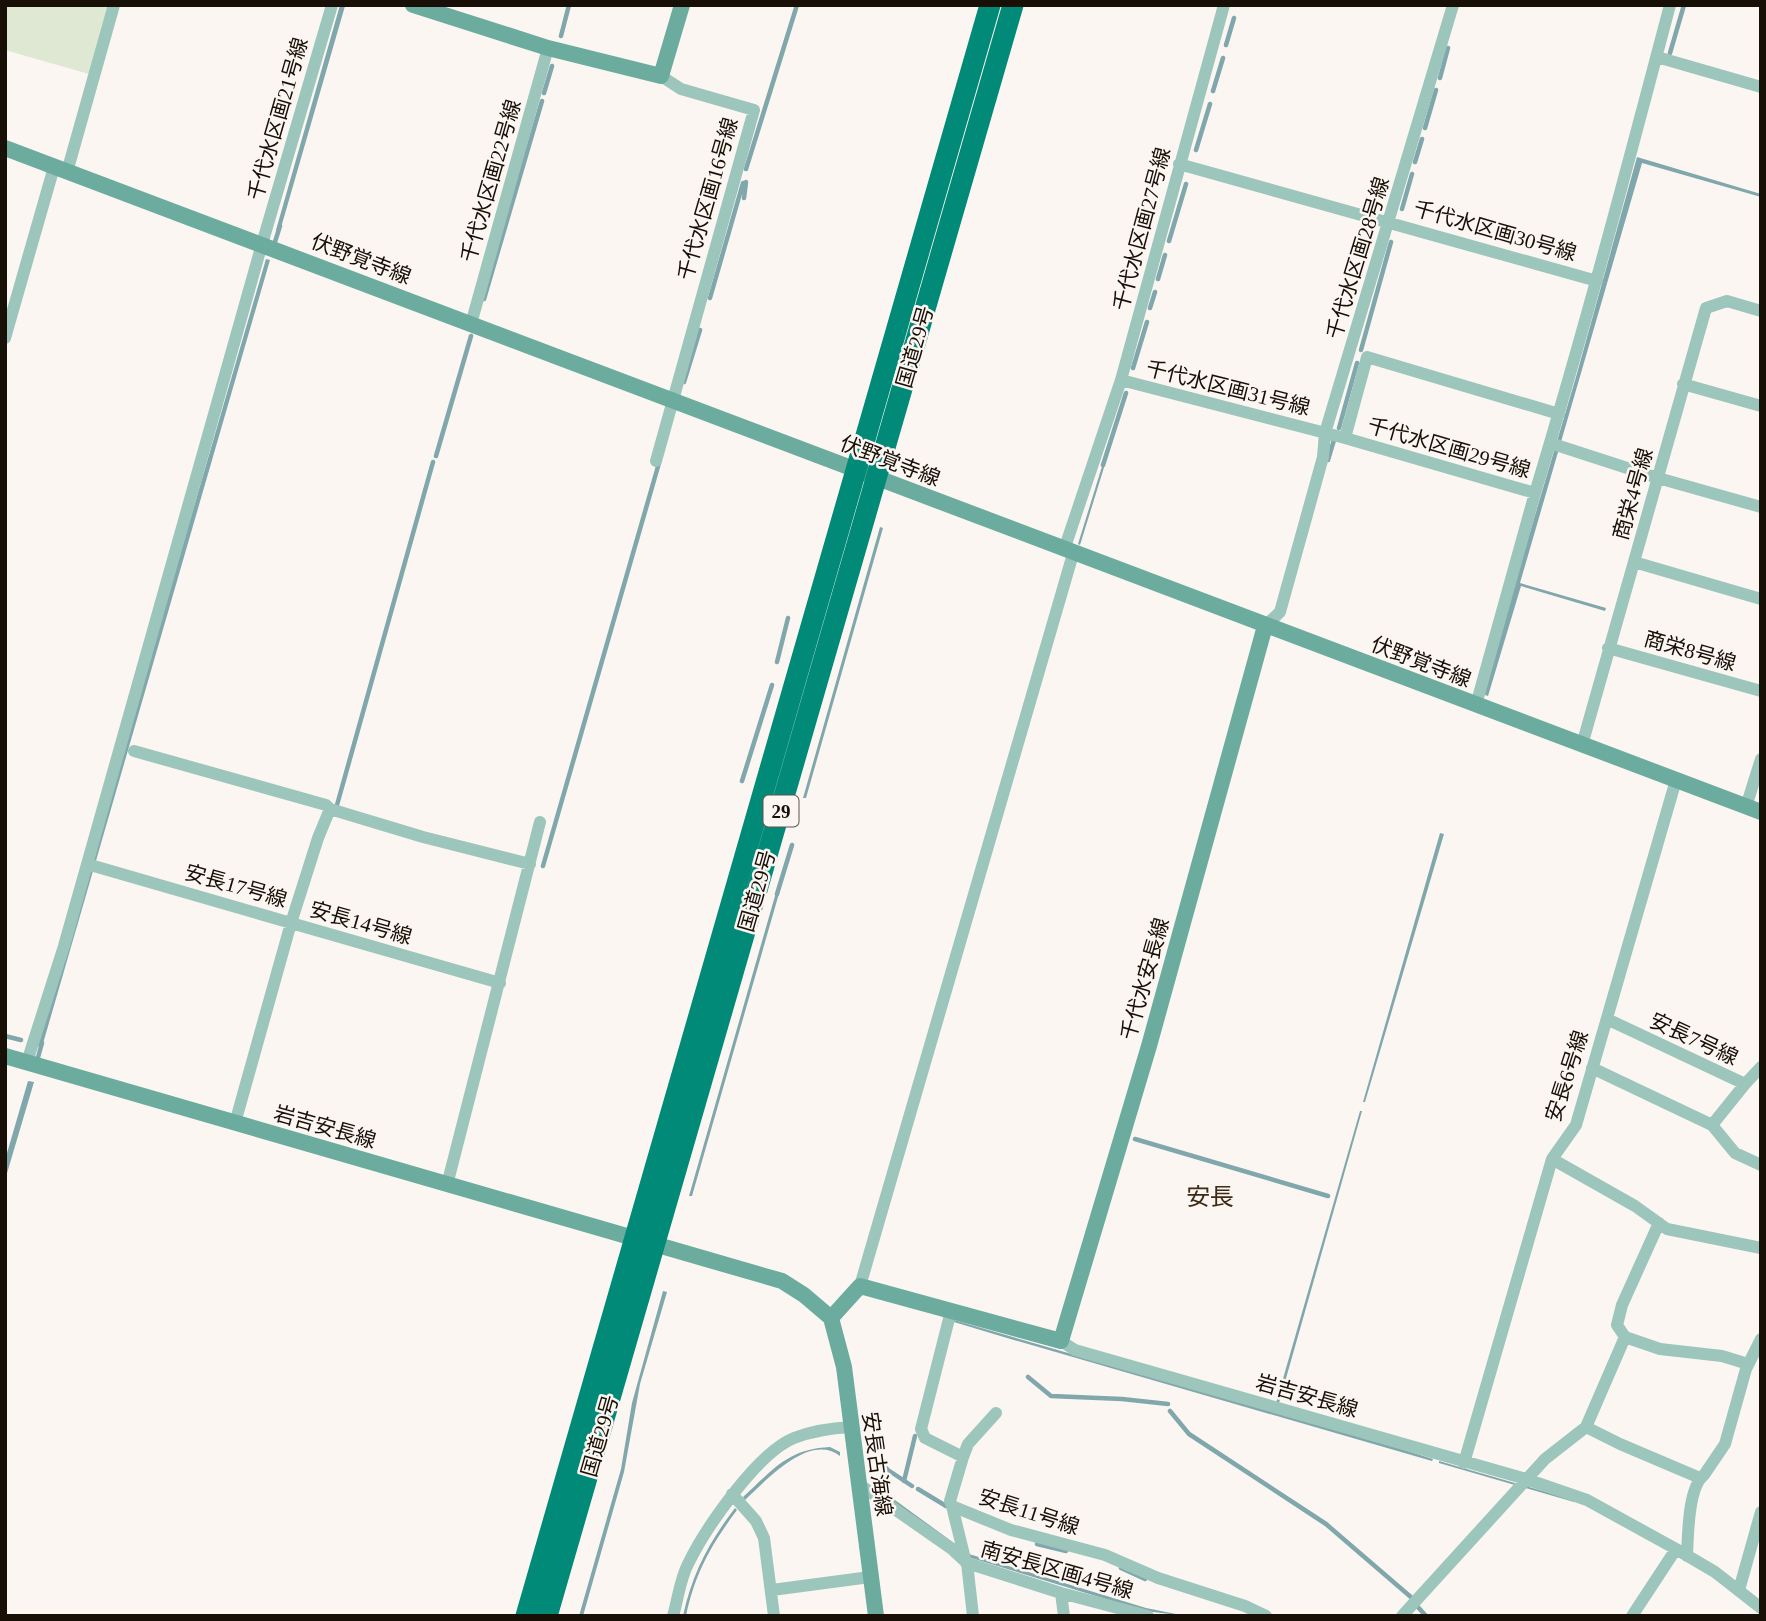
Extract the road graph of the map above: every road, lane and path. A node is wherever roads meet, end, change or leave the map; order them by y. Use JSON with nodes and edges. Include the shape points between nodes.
{"nodes":[{"id":1,"x":114,"y":5,"type":"edge"},
{"id":2,"x":332,"y":5,"type":"edge"},
{"id":3,"x":413,"y":5,"type":"edge"},
{"id":4,"x":682,"y":5,"type":"edge"},
{"id":5,"x":990,"y":5,"type":"edge"},
{"id":6,"x":1013,"y":5,"type":"edge"},
{"id":7,"x":1224,"y":5,"type":"edge"},
{"id":8,"x":1453,"y":5,"type":"edge"},
{"id":9,"x":1670,"y":5,"type":"edge"},
{"id":10,"x":455,"y":11,"type":"edge"},
{"id":11,"x":548,"y":48,"type":"junction"},
{"id":12,"x":1657,"y":57,"type":"junction"},
{"id":13,"x":661,"y":76,"type":"junction"},
{"id":14,"x":1761,"y":87,"type":"edge"},
{"id":15,"x":5,"y":148,"type":"edge"},
{"id":16,"x":1179,"y":164,"type":"junction"},
{"id":17,"x":60,"y":170,"type":"junction"},
{"id":18,"x":1388,"y":221,"type":"junction"},
{"id":19,"x":262,"y":244,"type":"junction"},
{"id":20,"x":1597,"y":281,"type":"junction"},
{"id":21,"x":1761,"y":311,"type":"edge"},
{"id":22,"x":471,"y":324,"type":"junction"},
{"id":23,"x":5,"y":338,"type":"edge"},
{"id":24,"x":1349,"y":352,"type":"junction"},
{"id":25,"x":1367,"y":357,"type":"junction"},
{"id":26,"x":1121,"y":380,"type":"junction"},
{"id":27,"x":1683,"y":384,"type":"junction"},
{"id":28,"x":672,"y":401,"type":"junction"},
{"id":29,"x":1761,"y":406,"type":"edge"},
{"id":30,"x":1559,"y":414,"type":"junction"},
{"id":31,"x":1325,"y":433,"type":"junction"},
{"id":32,"x":1345,"y":438,"type":"junction"},
{"id":33,"x":1550,"y":443,"type":"junction"},
{"id":34,"x":656,"y":461,"type":"dead end"},
{"id":35,"x":855,"y":470,"type":"junction"},
{"id":36,"x":876,"y":478,"type":"junction"},
{"id":37,"x":1658,"y":478,"type":"junction"},
{"id":38,"x":1535,"y":492,"type":"junction"},
{"id":39,"x":1761,"y":507,"type":"edge"},
{"id":40,"x":1068,"y":552,"type":"junction"},
{"id":41,"x":1634,"y":562,"type":"junction"},
{"id":42,"x":1761,"y":599,"type":"edge"},
{"id":43,"x":1265,"y":626,"type":"junction"},
{"id":44,"x":1608,"y":648,"type":"junction"},
{"id":45,"x":1761,"y":691,"type":"edge"},
{"id":46,"x":1476,"y":705,"type":"junction"},
{"id":47,"x":1582,"y":745,"type":"junction"},
{"id":48,"x":134,"y":751,"type":"dead end"},
{"id":49,"x":1761,"y":759,"type":"edge"},
{"id":50,"x":1675,"y":780,"type":"junction"},
{"id":51,"x":330,"y":809,"type":"junction"},
{"id":52,"x":1753,"y":810,"type":"edge"},
{"id":53,"x":540,"y":822,"type":"dead end"},
{"id":54,"x":87,"y":864,"type":"junction"},
{"id":55,"x":530,"y":864,"type":"junction"},
{"id":56,"x":291,"y":923,"type":"junction"},
{"id":57,"x":500,"y":983,"type":"junction"},
{"id":58,"x":1606,"y":1019,"type":"junction"},
{"id":59,"x":5,"y":1056,"type":"edge"},
{"id":60,"x":27,"y":1062,"type":"junction"},
{"id":61,"x":1761,"y":1066,"type":"edge"},
{"id":62,"x":1591,"y":1068,"type":"junction"},
{"id":63,"x":1745,"y":1084,"type":"junction"},
{"id":64,"x":235,"y":1123,"type":"junction"},
{"id":65,"x":1712,"y":1125,"type":"junction"},
{"id":66,"x":1552,"y":1159,"type":"junction"},
{"id":67,"x":1761,"y":1165,"type":"edge"},
{"id":68,"x":447,"y":1185,"type":"junction"},
{"id":69,"x":1659,"y":1223,"type":"junction"},
{"id":70,"x":634,"y":1238,"type":"junction"},
{"id":71,"x":655,"y":1244,"type":"junction"},
{"id":72,"x":1761,"y":1248,"type":"edge"},
{"id":73,"x":860,"y":1286,"type":"junction"},
{"id":74,"x":951,"y":1311,"type":"junction"},
{"id":75,"x":831,"y":1318,"type":"junction"},
{"id":76,"x":1625,"y":1337,"type":"junction"},
{"id":77,"x":1761,"y":1339,"type":"edge"},
{"id":78,"x":1060,"y":1341,"type":"junction"},
{"id":79,"x":1748,"y":1364,"type":"junction"},
{"id":80,"x":996,"y":1413,"type":"dead end"},
{"id":81,"x":851,"y":1427,"type":"junction"},
{"id":82,"x":1586,"y":1427,"type":"junction"},
{"id":83,"x":963,"y":1457,"type":"junction"},
{"id":84,"x":1464,"y":1463,"type":"junction"},
{"id":85,"x":1700,"y":1478,"type":"junction"},
{"id":86,"x":1526,"y":1479,"type":"junction"},
{"id":87,"x":860,"y":1485,"type":"junction"},
{"id":88,"x":732,"y":1494,"type":"junction"},
{"id":89,"x":952,"y":1506,"type":"junction"},
{"id":90,"x":1761,"y":1512,"type":"edge"},
{"id":91,"x":1681,"y":1552,"type":"junction"},
{"id":92,"x":967,"y":1563,"type":"junction"},
{"id":93,"x":870,"y":1577,"type":"junction"},
{"id":94,"x":555,"y":1589,"type":"junction"},
{"id":95,"x":772,"y":1590,"type":"junction"},
{"id":96,"x":1739,"y":1590,"type":"junction"},
{"id":97,"x":1061,"y":1593,"type":"junction"},
{"id":98,"x":1761,"y":1608,"type":"edge"},
{"id":99,"x":526,"y":1616,"type":"edge"},
{"id":100,"x":547,"y":1616,"type":"edge"},
{"id":101,"x":554,"y":1616,"type":"edge"},
{"id":102,"x":673,"y":1616,"type":"edge"},
{"id":103,"x":774,"y":1616,"type":"edge"},
{"id":104,"x":876,"y":1616,"type":"edge"},
{"id":105,"x":973,"y":1616,"type":"edge"},
{"id":106,"x":1064,"y":1616,"type":"edge"},
{"id":107,"x":1148,"y":1616,"type":"edge"},
{"id":108,"x":1266,"y":1616,"type":"edge"},
{"id":109,"x":1402,"y":1616,"type":"edge"},
{"id":110,"x":1632,"y":1616,"type":"edge"}],
"edges":[{"from":1,"to":17,"type":"street"},
{"from":2,"to":19,"type":"street","name":"千代水区画21号線"},
{"from":3,"to":10,"type":"street","name":"千代水区画16号線"},
{"from":4,"to":13,"type":"street"},
{"from":5,"to":35,"type":"highway","name":"国道29号","number":"29"},
{"from":6,"to":36,"type":"highway","name":"国道29号","number":"29"},
{"from":7,"to":16,"type":"street","name":"千代水区画27号線"},
{"from":8,"to":18,"type":"street","name":"千代水区画28号線"},
{"from":9,"to":12,"type":"street","name":"千代水区画29号線"},
{"from":10,"to":11,"type":"street","name":"千代水区画16号線"},
{"from":11,"to":13,"type":"street","name":"千代水区画16号線"},
{"from":11,"to":22,"type":"street","name":"千代水区画22号線"},
{"from":12,"to":14,"type":"street"},
{"from":12,"to":20,"type":"street","name":"千代水区画29号線"},
{"from":13,"to":28,"type":"street","name":"千代水区画16号線","via":[[681,89],[754,110]]},
{"from":15,"to":17,"type":"street","name":"伏野覚寺線"},
{"from":16,"to":18,"type":"street","name":"千代水区画30号線"},
{"from":16,"to":26,"type":"street","name":"千代水区画27号線"},
{"from":17,"to":19,"type":"street","name":"伏野覚寺線"},
{"from":17,"to":23,"type":"street"},
{"from":18,"to":20,"type":"street","name":"千代水区画30号線"},
{"from":18,"to":24,"type":"street","name":"千代水区画28号線"},
{"from":19,"to":22,"type":"street","name":"伏野覚寺線"},
{"from":19,"to":54,"type":"street","name":"千代水区画21号線"},
{"from":20,"to":30,"type":"street","name":"千代水区画29号線"},
{"from":21,"to":27,"type":"street","name":"商栄4号線","via":[[1727,301],[1706,308]]},
{"from":22,"to":28,"type":"street","name":"伏野覚寺線"},
{"from":24,"to":25,"type":"street"},
{"from":24,"to":31,"type":"street","name":"千代水区画28号線"},
{"from":25,"to":30,"type":"street"},
{"from":25,"to":32,"type":"street","name":"千代水区画29号線"},
{"from":26,"to":31,"type":"street","name":"千代水区画31号線"},
{"from":26,"to":40,"type":"street","name":"千代水区画27号線","via":[[1092,461]]},
{"from":27,"to":29,"type":"street"},
{"from":27,"to":37,"type":"street","name":"商栄4号線"},
{"from":28,"to":34,"type":"street"},
{"from":28,"to":35,"type":"street","name":"伏野覚寺線"},
{"from":30,"to":33,"type":"street","name":"千代水区画29号線"},
{"from":31,"to":32,"type":"street","name":"千代水区画31号線"},
{"from":31,"to":43,"type":"street","name":"千代水区画28号線","via":[[1323,457],[1280,612]]},
{"from":32,"to":38,"type":"street","name":"千代水区画29号線"},
{"from":33,"to":37,"type":"street"},
{"from":33,"to":38,"type":"street","name":"千代水区画29号線"},
{"from":35,"to":36,"type":"street","name":"伏野覚寺線"},
{"from":35,"to":70,"type":"highway","name":"国道29号","number":"29"},
{"from":36,"to":40,"type":"street","name":"伏野覚寺線"},
{"from":36,"to":71,"type":"highway","name":"国道29号","number":"29"},
{"from":37,"to":39,"type":"street"},
{"from":37,"to":41,"type":"street","name":"商栄4号線"},
{"from":38,"to":46,"type":"street"},
{"from":40,"to":43,"type":"street","name":"伏野覚寺線"},
{"from":40,"to":73,"type":"street","name":"千代水区画27号線"},
{"from":41,"to":42,"type":"street"},
{"from":41,"to":44,"type":"street","name":"商栄4号線"},
{"from":43,"to":46,"type":"street","name":"伏野覚寺線"},
{"from":43,"to":78,"type":"street","name":"千代水安長線","via":[[1149,1046]]},
{"from":44,"to":45,"type":"street","name":"商栄8号線"},
{"from":44,"to":47,"type":"street","name":"商栄4号線"},
{"from":46,"to":47,"type":"street","name":"伏野覚寺線"},
{"from":47,"to":50,"type":"street","name":"伏野覚寺線"},
{"from":48,"to":51,"type":"street"},
{"from":49,"to":52,"type":"street"},
{"from":50,"to":52,"type":"street","name":"伏野覚寺線"},
{"from":50,"to":58,"type":"street","name":"安長6号線"},
{"from":51,"to":55,"type":"street"},
{"from":51,"to":56,"type":"street","name":"安長17号線"},
{"from":53,"to":55,"type":"street"},
{"from":54,"to":56,"type":"street","name":"安長17号線"},
{"from":54,"to":60,"type":"street","name":"千代水区画21号線"},
{"from":55,"to":57,"type":"street"},
{"from":56,"to":57,"type":"street","name":"安長14号線"},
{"from":56,"to":64,"type":"street","name":"安長14号線"},
{"from":57,"to":68,"type":"street"},
{"from":58,"to":62,"type":"street","name":"安長6号線"},
{"from":58,"to":63,"type":"street","name":"安長7号線"},
{"from":59,"to":60,"type":"street","name":"岩吉安長線"},
{"from":60,"to":64,"type":"street","name":"岩吉安長線"},
{"from":61,"to":63,"type":"street","name":"安長7号線"},
{"from":62,"to":65,"type":"street"},
{"from":62,"to":66,"type":"street","name":"安長6号線","via":[[1576,1125]]},
{"from":63,"to":65,"type":"street"},
{"from":64,"to":68,"type":"street","name":"岩吉安長線"},
{"from":65,"to":67,"type":"street","via":[[1735,1153]]},
{"from":66,"to":69,"type":"street"},
{"from":66,"to":84,"type":"street","name":"安長6号線"},
{"from":68,"to":70,"type":"street","name":"岩吉安長線"},
{"from":69,"to":72,"type":"street","via":[[1667,1229]]},
{"from":69,"to":76,"type":"street","via":[[1622,1305],[1617,1325]]},
{"from":70,"to":71,"type":"street","name":"岩吉安長線"},
{"from":70,"to":99,"type":"highway","name":"国道29号","number":"29"},
{"from":71,"to":75,"type":"street","name":"岩吉安長線","via":[[782,1281]]},
{"from":71,"to":94,"type":"highway","name":"国道29号","number":"29"},
{"from":73,"to":74,"type":"street","name":"岩吉安長線"},
{"from":73,"to":75,"type":"street"},
{"from":74,"to":78,"type":"street","name":"岩吉安長線"},
{"from":74,"to":83,"type":"street","via":[[921,1429],[925,1438]]},
{"from":75,"to":81,"type":"street","name":"安長古海線","via":[[844,1367]]},
{"from":76,"to":79,"type":"street","via":[[1660,1349],[1722,1356]]},
{"from":76,"to":82,"type":"street"},
{"from":77,"to":79,"type":"street"},
{"from":78,"to":84,"type":"street","name":"岩吉安長線","via":[[1075,1350]]},
{"from":79,"to":85,"type":"street","via":[[1725,1444]]},
{"from":80,"to":83,"type":"street","name":"安長11号線","via":[[968,1444]]},
{"from":81,"to":87,"type":"street","name":"安長古海線"},
{"from":81,"to":88,"type":"street","via":[[791,1439]]},
{"from":82,"to":85,"type":"street"},
{"from":82,"to":86,"type":"street"},
{"from":83,"to":89,"type":"street","name":"安長11号線"},
{"from":84,"to":86,"type":"street","name":"岩吉安長線"},
{"from":85,"to":91,"type":"street"},
{"from":86,"to":91,"type":"street","name":"岩吉安長線","via":[[1587,1500]]},
{"from":86,"to":109,"type":"street"},
{"from":87,"to":92,"type":"street"},
{"from":87,"to":93,"type":"street","name":"安長古海線"},
{"from":88,"to":95,"type":"street","via":[[756,1521],[764,1538]]},
{"from":88,"to":102,"type":"street","via":[[687,1566]]},
{"from":89,"to":92,"type":"street"},
{"from":89,"to":108,"type":"street","name":"安長11号線","via":[[1011,1530],[1105,1555]]},
{"from":90,"to":96,"type":"street"},
{"from":91,"to":96,"type":"street","name":"岩吉安長線"},
{"from":91,"to":110,"type":"street"},
{"from":92,"to":97,"type":"street","name":"南安長区画4号線"},
{"from":92,"to":105,"type":"street","name":"南安長区画4号線"},
{"from":93,"to":95,"type":"street"},
{"from":93,"to":104,"type":"street","name":"安長古海線"},
{"from":94,"to":100,"type":"highway","name":"国道29号","number":"29"},
{"from":94,"to":101,"type":"street"},
{"from":95,"to":103,"type":"street"},
{"from":96,"to":98,"type":"street","name":"岩吉安長線"},
{"from":97,"to":106,"type":"street"},
{"from":97,"to":107,"type":"street","name":"南安長区画4号線"}]}
